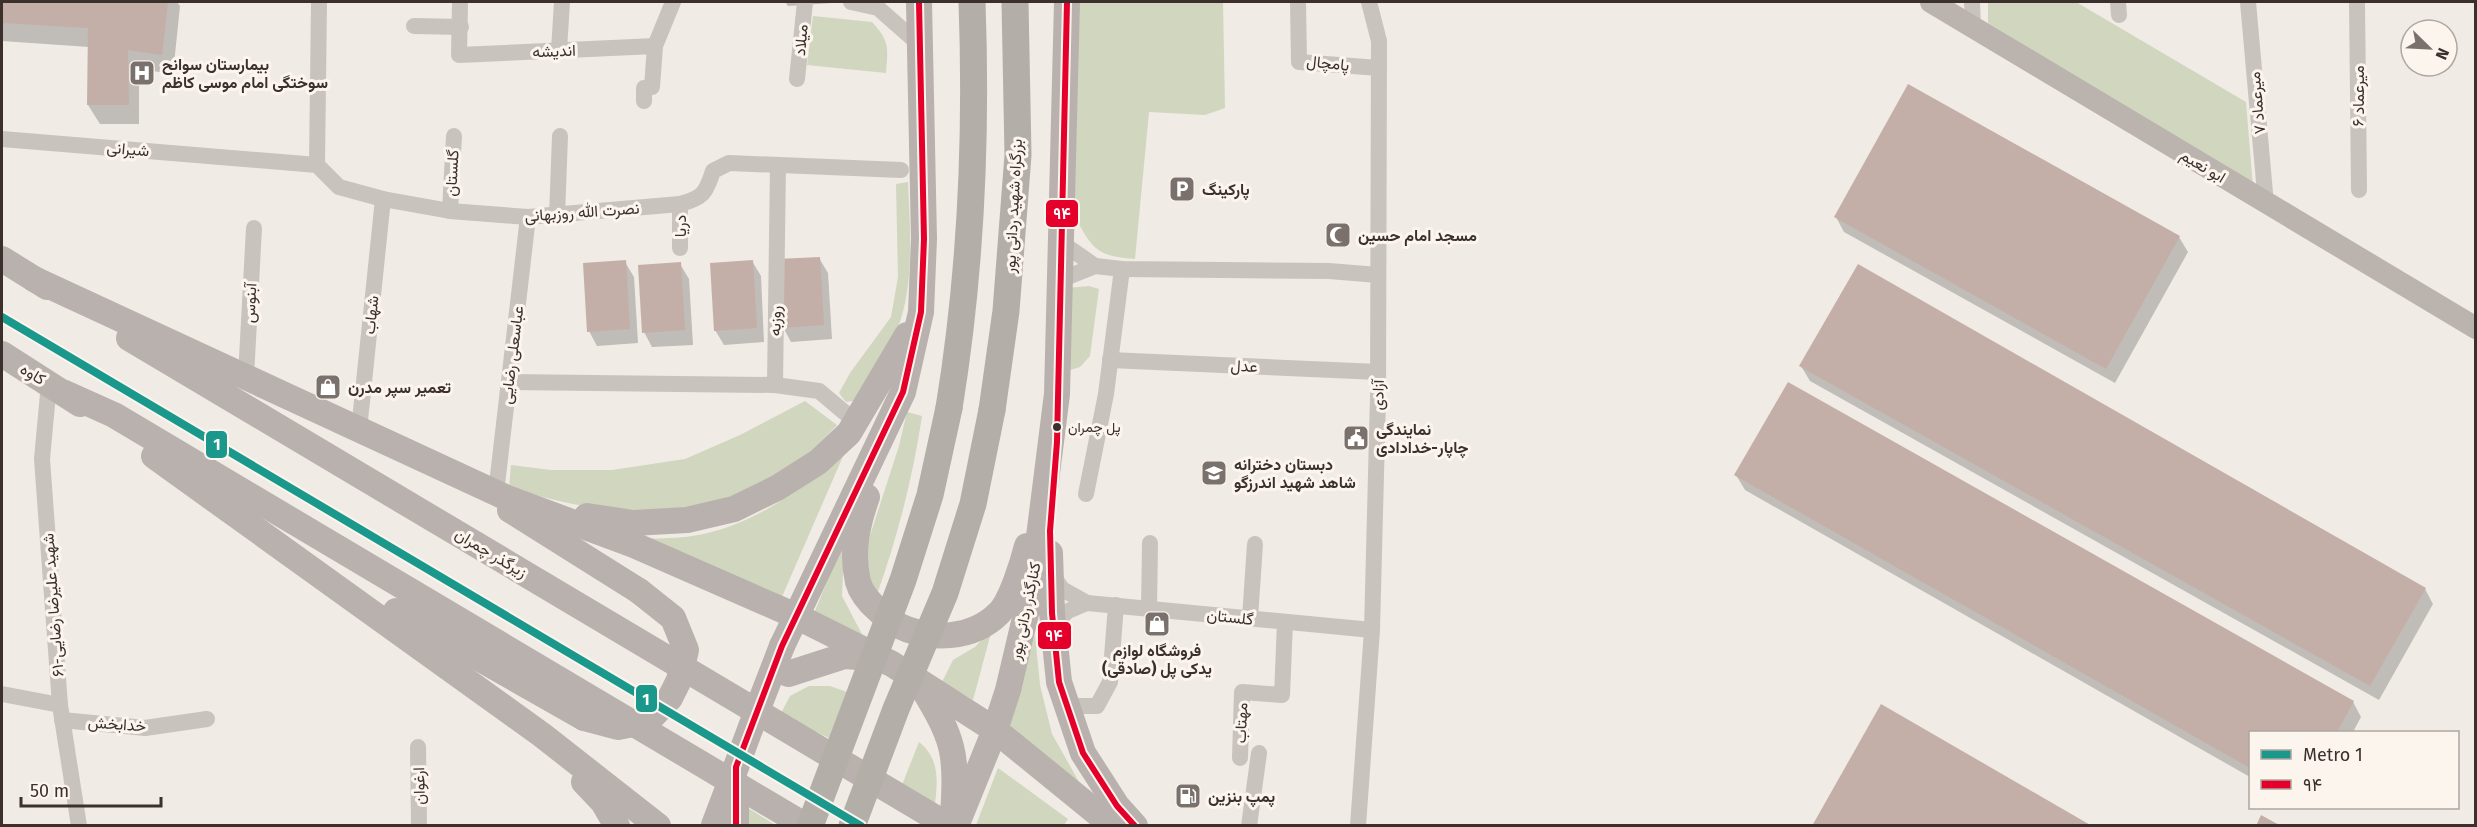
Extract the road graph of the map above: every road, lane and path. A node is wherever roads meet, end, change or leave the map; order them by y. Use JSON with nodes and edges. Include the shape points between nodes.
{"nodes":[{"id":1,"x":319,"y":2,"type":"edge"},
{"id":2,"x":460,"y":2,"type":"edge"},
{"id":3,"x":562,"y":2,"type":"edge"},
{"id":4,"x":673,"y":2,"type":"edge"},
{"id":5,"x":804,"y":2,"type":"edge"},
{"id":6,"x":851,"y":2,"type":"edge"},
{"id":7,"x":919,"y":2,"type":"edge"},
{"id":8,"x":972,"y":2,"type":"edge"},
{"id":9,"x":1016,"y":2,"type":"edge"},
{"id":10,"x":1067,"y":2,"type":"edge"},
{"id":11,"x":1298,"y":2,"type":"edge"},
{"id":12,"x":1369,"y":2,"type":"edge"},
{"id":13,"x":1931,"y":2,"type":"edge"},
{"id":14,"x":1972,"y":2,"type":"edge"},
{"id":15,"x":2248,"y":2,"type":"edge"},
{"id":16,"x":2357,"y":2,"type":"edge"},
{"id":17,"x":414,"y":26,"type":"dead end"},
{"id":18,"x":461,"y":27,"type":"junction"},
{"id":19,"x":1973,"y":27,"type":"junction"},
{"id":20,"x":920,"y":45,"type":"junction"},
{"id":21,"x":655,"y":46,"type":"junction"},
{"id":22,"x":559,"y":50,"type":"junction"},
{"id":23,"x":1379,"y":68,"type":"junction"},
{"id":24,"x":797,"y":79,"type":"dead end"},
{"id":25,"x":644,"y":101,"type":"dead end"},
{"id":26,"x":454,"y":136,"type":"dead end"},
{"id":27,"x":560,"y":136,"type":"dead end"},
{"id":28,"x":2,"y":139,"type":"edge"},
{"id":29,"x":317,"y":165,"type":"junction"},
{"id":30,"x":778,"y":165,"type":"junction"},
{"id":31,"x":901,"y":170,"type":"dead end"},
{"id":32,"x":2359,"y":190,"type":"dead end"},
{"id":33,"x":383,"y":199,"type":"junction"},
{"id":34,"x":680,"y":204,"type":"junction"},
{"id":35,"x":2266,"y":204,"type":"junction"},
{"id":36,"x":450,"y":211,"type":"junction"},
{"id":37,"x":557,"y":216,"type":"junction"},
{"id":38,"x":528,"y":217,"type":"junction"},
{"id":39,"x":254,"y":228,"type":"dead end"},
{"id":40,"x":1062,"y":243,"type":"junction"},
{"id":41,"x":680,"y":248,"type":"dead end"},
{"id":42,"x":2,"y":259,"type":"edge"},
{"id":43,"x":1095,"y":266,"type":"junction"},
{"id":44,"x":1122,"y":269,"type":"junction"},
{"id":45,"x":1378,"y":274,"type":"junction"},
{"id":46,"x":34,"y":279,"type":"junction"},
{"id":47,"x":1060,"y":280,"type":"junction"},
{"id":48,"x":921,"y":312,"type":"junction"},
{"id":49,"x":2475,"y":328,"type":"edge"},
{"id":50,"x":2,"y":354,"type":"edge"},
{"id":51,"x":1110,"y":360,"type":"junction"},
{"id":52,"x":1378,"y":372,"type":"junction"},
{"id":53,"x":246,"y":377,"type":"junction"},
{"id":54,"x":509,"y":382,"type":"junction"},
{"id":55,"x":775,"y":384,"type":"junction"},
{"id":56,"x":57,"y":388,"type":"junction"},
{"id":57,"x":903,"y":392,"type":"junction"},
{"id":58,"x":1057,"y":394,"type":"junction"},
{"id":59,"x":856,"y":422,"type":"junction"},
{"id":60,"x":359,"y":430,"type":"junction"},
{"id":61,"x":438,"y":466,"type":"junction"},
{"id":62,"x":1086,"y":494,"type":"dead end"},
{"id":63,"x":502,"y":495,"type":"junction"},
{"id":64,"x":1150,"y":543,"type":"dead end"},
{"id":65,"x":1255,"y":544,"type":"dead end"},
{"id":66,"x":286,"y":549,"type":"junction"},
{"id":67,"x":1051,"y":572,"type":"junction"},
{"id":68,"x":1087,"y":603,"type":"junction"},
{"id":69,"x":1116,"y":605,"type":"junction"},
{"id":70,"x":1149,"y":609,"type":"junction"},
{"id":71,"x":796,"y":616,"type":"junction"},
{"id":72,"x":1250,"y":618,"type":"junction"},
{"id":73,"x":1285,"y":622,"type":"junction"},
{"id":74,"x":1053,"y":625,"type":"junction"},
{"id":75,"x":1372,"y":630,"type":"junction"},
{"id":76,"x":881,"y":659,"type":"junction"},
{"id":77,"x":918,"y":681,"type":"junction"},
{"id":78,"x":2,"y":694,"type":"edge"},
{"id":79,"x":1067,"y":706,"type":"junction"},
{"id":80,"x":61,"y":713,"type":"junction"},
{"id":81,"x":755,"y":716,"type":"junction"},
{"id":82,"x":207,"y":719,"type":"dead end"},
{"id":83,"x":995,"y":730,"type":"junction"},
{"id":84,"x":542,"y":735,"type":"junction"},
{"id":85,"x":418,"y":747,"type":"dead end"},
{"id":86,"x":1259,"y":753,"type":"dead end"},
{"id":87,"x":1240,"y":758,"type":"dead end"},
{"id":88,"x":736,"y":767,"type":"junction"},
{"id":89,"x":965,"y":780,"type":"junction"},
{"id":90,"x":79,"y":825,"type":"edge"},
{"id":91,"x":419,"y":825,"type":"edge"},
{"id":92,"x":616,"y":825,"type":"edge"},
{"id":93,"x":658,"y":825,"type":"edge"},
{"id":94,"x":714,"y":825,"type":"edge"},
{"id":95,"x":736,"y":825,"type":"edge"},
{"id":96,"x":808,"y":825,"type":"edge"},
{"id":97,"x":852,"y":825,"type":"edge"},
{"id":98,"x":952,"y":825,"type":"edge"},
{"id":99,"x":1113,"y":825,"type":"edge"},
{"id":100,"x":1135,"y":825,"type":"edge"},
{"id":101,"x":1248,"y":825,"type":"edge"},
{"id":102,"x":1358,"y":825,"type":"edge"}],
"edges":[{"from":1,"to":29,"type":"street"},
{"from":2,"to":18,"type":"street","name":"اندیشه"},
{"from":3,"to":22,"type":"street"},
{"from":4,"to":21,"type":"street"},
{"from":5,"to":24,"type":"street","name":"میلاد"},
{"from":6,"to":20,"type":"street","via":[[878,8]]},
{"from":7,"to":20,"type":"main road"},
{"from":8,"to":96,"type":"highway","bridge":true,"via":[[971,231],[949,408],[930,495],[903,580]]},
{"from":9,"to":97,"type":"highway","name":"بزرگراه شهید ردانی پور","bridge":true,"via":[[1018,155],[1006,311],[992,410],[973,504],[945,593]]},
{"from":10,"to":40,"type":"main road","name":"کنارگذر ردانی پور"},
{"from":11,"to":23,"type":"street","name":"پامچال","via":[[1299,62]]},
{"from":12,"to":23,"type":"street","name":"آزادی","via":[[1379,41]]},
{"from":13,"to":19,"type":"main road","name":"ابو نعیم"},
{"from":14,"to":19,"type":"street"},
{"from":15,"to":35,"type":"street","name":"میرعماد ۷"},
{"from":16,"to":32,"type":"street","name":"میرعماد ۶"},
{"from":17,"to":18,"type":"street"},
{"from":18,"to":22,"type":"street","name":"اندیشه","via":[[459,55]]},
{"from":19,"to":35,"type":"main road","name":"ابو نعیم"},
{"from":20,"to":48,"type":"main road","via":[[924,239]]},
{"from":21,"to":22,"type":"street","name":"اندیشه"},
{"from":21,"to":25,"type":"street","via":[[652,87],[644,88]]},
{"from":23,"to":45,"type":"street","name":"آزادی"},
{"from":26,"to":36,"type":"street","name":"گلستان"},
{"from":27,"to":37,"type":"street"},
{"from":28,"to":29,"type":"street","name":"شیرانی"},
{"from":29,"to":33,"type":"street","name":"نصرت الله روزبهانی","via":[[339,187]]},
{"from":30,"to":31,"type":"street","name":"نصرت الله روزبهانی"},
{"from":30,"to":34,"type":"street","name":"نصرت الله روزبهانی","via":[[729,163],[713,171],[699,199]]},
{"from":30,"to":55,"type":"street","name":"روزبه"},
{"from":33,"to":36,"type":"street","name":"نصرت الله روزبهانی"},
{"from":33,"to":60,"type":"street","name":"شهاب"},
{"from":34,"to":37,"type":"street","name":"نصرت الله روزبهانی"},
{"from":34,"to":41,"type":"street","name":"دریا"},
{"from":35,"to":49,"type":"main road","name":"ابو نعیم"},
{"from":36,"to":38,"type":"street","name":"نصرت الله روزبهانی"},
{"from":37,"to":38,"type":"street","name":"نصرت الله روزبهانی"},
{"from":38,"to":54,"type":"street","name":"عباسعلی رضایی"},
{"from":39,"to":53,"type":"street","name":"آبنوس"},
{"from":40,"to":43,"type":"street"},
{"from":40,"to":47,"type":"main road","name":"کنارگذر ردانی پور"},
{"from":42,"to":46,"type":"main road"},
{"from":43,"to":44,"type":"street"},
{"from":43,"to":47,"type":"street"},
{"from":44,"to":45,"type":"street"},
{"from":44,"to":51,"type":"street"},
{"from":45,"to":52,"type":"street","name":"آزادی"},
{"from":46,"to":53,"type":"main road"},
{"from":46,"to":98,"type":"main road","name":"زیرگذر چمران"},
{"from":47,"to":58,"type":"main road","name":"کنارگذر ردانی پور"},
{"from":48,"to":57,"type":"main road"},
{"from":48,"to":59,"type":"main road"},
{"from":50,"to":56,"type":"main road","name":"کاوه"},
{"from":51,"to":52,"type":"street","name":"عدل"},
{"from":51,"to":62,"type":"street"},
{"from":52,"to":75,"type":"street","name":"آزادی"},
{"from":53,"to":60,"type":"main road"},
{"from":54,"to":55,"type":"street"},
{"from":54,"to":63,"type":"street","name":"عباسعلی رضایی"},
{"from":55,"to":59,"type":"street","via":[[819,391]]},
{"from":56,"to":66,"type":"main road"},
{"from":56,"to":80,"type":"street","name":"۶۱-شهید علیرضا رضایی","via":[[42,459]]},
{"from":56,"to":96,"type":"main road","via":[[114,414]]},
{"from":57,"to":58,"type":"main road","via":[[857,524],[854,556],[859,584],[870,603],[895,625],[935,637],[971,632],[1000,612],[1023,566]]},
{"from":57,"to":71,"type":"main road"},
{"from":58,"to":67,"type":"main road"},
{"from":58,"to":83,"type":"main road","name":"کنارگذر ردانی پور","via":[[1034,584]]},
{"from":59,"to":63,"type":"main road","via":[[818,462],[777,488],[734,509],[687,520],[633,523]]},
{"from":60,"to":61,"type":"main road"},
{"from":61,"to":63,"type":"main road"},
{"from":61,"to":66,"type":"main road","bridge":true,"via":[[639,591],[673,618],[686,650],[679,680],[670,698],[648,721],[618,727],[584,718]]},
{"from":63,"to":71,"type":"main road","via":[[634,545]]},
{"from":64,"to":70,"type":"street"},
{"from":65,"to":72,"type":"street"},
{"from":66,"to":84,"type":"main road"},
{"from":67,"to":68,"type":"street","via":[[1062,589]]},
{"from":67,"to":74,"type":"main road"},
{"from":68,"to":69,"type":"street","name":"گلستان"},
{"from":68,"to":74,"type":"street","via":[[1068,611]]},
{"from":69,"to":70,"type":"street","name":"گلستان"},
{"from":69,"to":79,"type":"street","via":[[1110,682],[1097,706]]},
{"from":70,"to":72,"type":"street","name":"گلستان"},
{"from":71,"to":76,"type":"main road"},
{"from":71,"to":81,"type":"main road","bridge":true},
{"from":72,"to":73,"type":"street","name":"گلستان"},
{"from":73,"to":75,"type":"street","name":"گلستان"},
{"from":73,"to":87,"type":"street","name":"مهتاب","via":[[1282,695],[1242,692]]},
{"from":74,"to":79,"type":"main road","via":[[1059,682]]},
{"from":75,"to":102,"type":"street","name":"آزادی"},
{"from":76,"to":77,"type":"main road"},
{"from":76,"to":81,"type":"main road","bridge":true,"via":[[844,656],[788,674]]},
{"from":77,"to":83,"type":"main road"},
{"from":77,"to":89,"type":"main road","via":[[943,722]]},
{"from":78,"to":80,"type":"street","name":"خدابخش"},
{"from":79,"to":100,"type":"main road","via":[[1083,753],[1117,806]]},
{"from":80,"to":82,"type":"street","name":"خدابخش","via":[[146,728]]},
{"from":80,"to":90,"type":"street","name":"۶۱-شهید علیرضا رضایی"},
{"from":81,"to":88,"type":"main road"},
{"from":83,"to":89,"type":"main road","name":"کنارگذر ردانی پور"},
{"from":83,"to":99,"type":"main road"},
{"from":84,"to":92,"type":"main road","via":[[603,802]]},
{"from":84,"to":93,"type":"main road"},
{"from":85,"to":91,"type":"street","name":"ارغوان"},
{"from":86,"to":101,"type":"street"},
{"from":88,"to":94,"type":"main road","bridge":true},
{"from":88,"to":95,"type":"main road","bridge":true},
{"from":89,"to":98,"type":"main road"}]}
